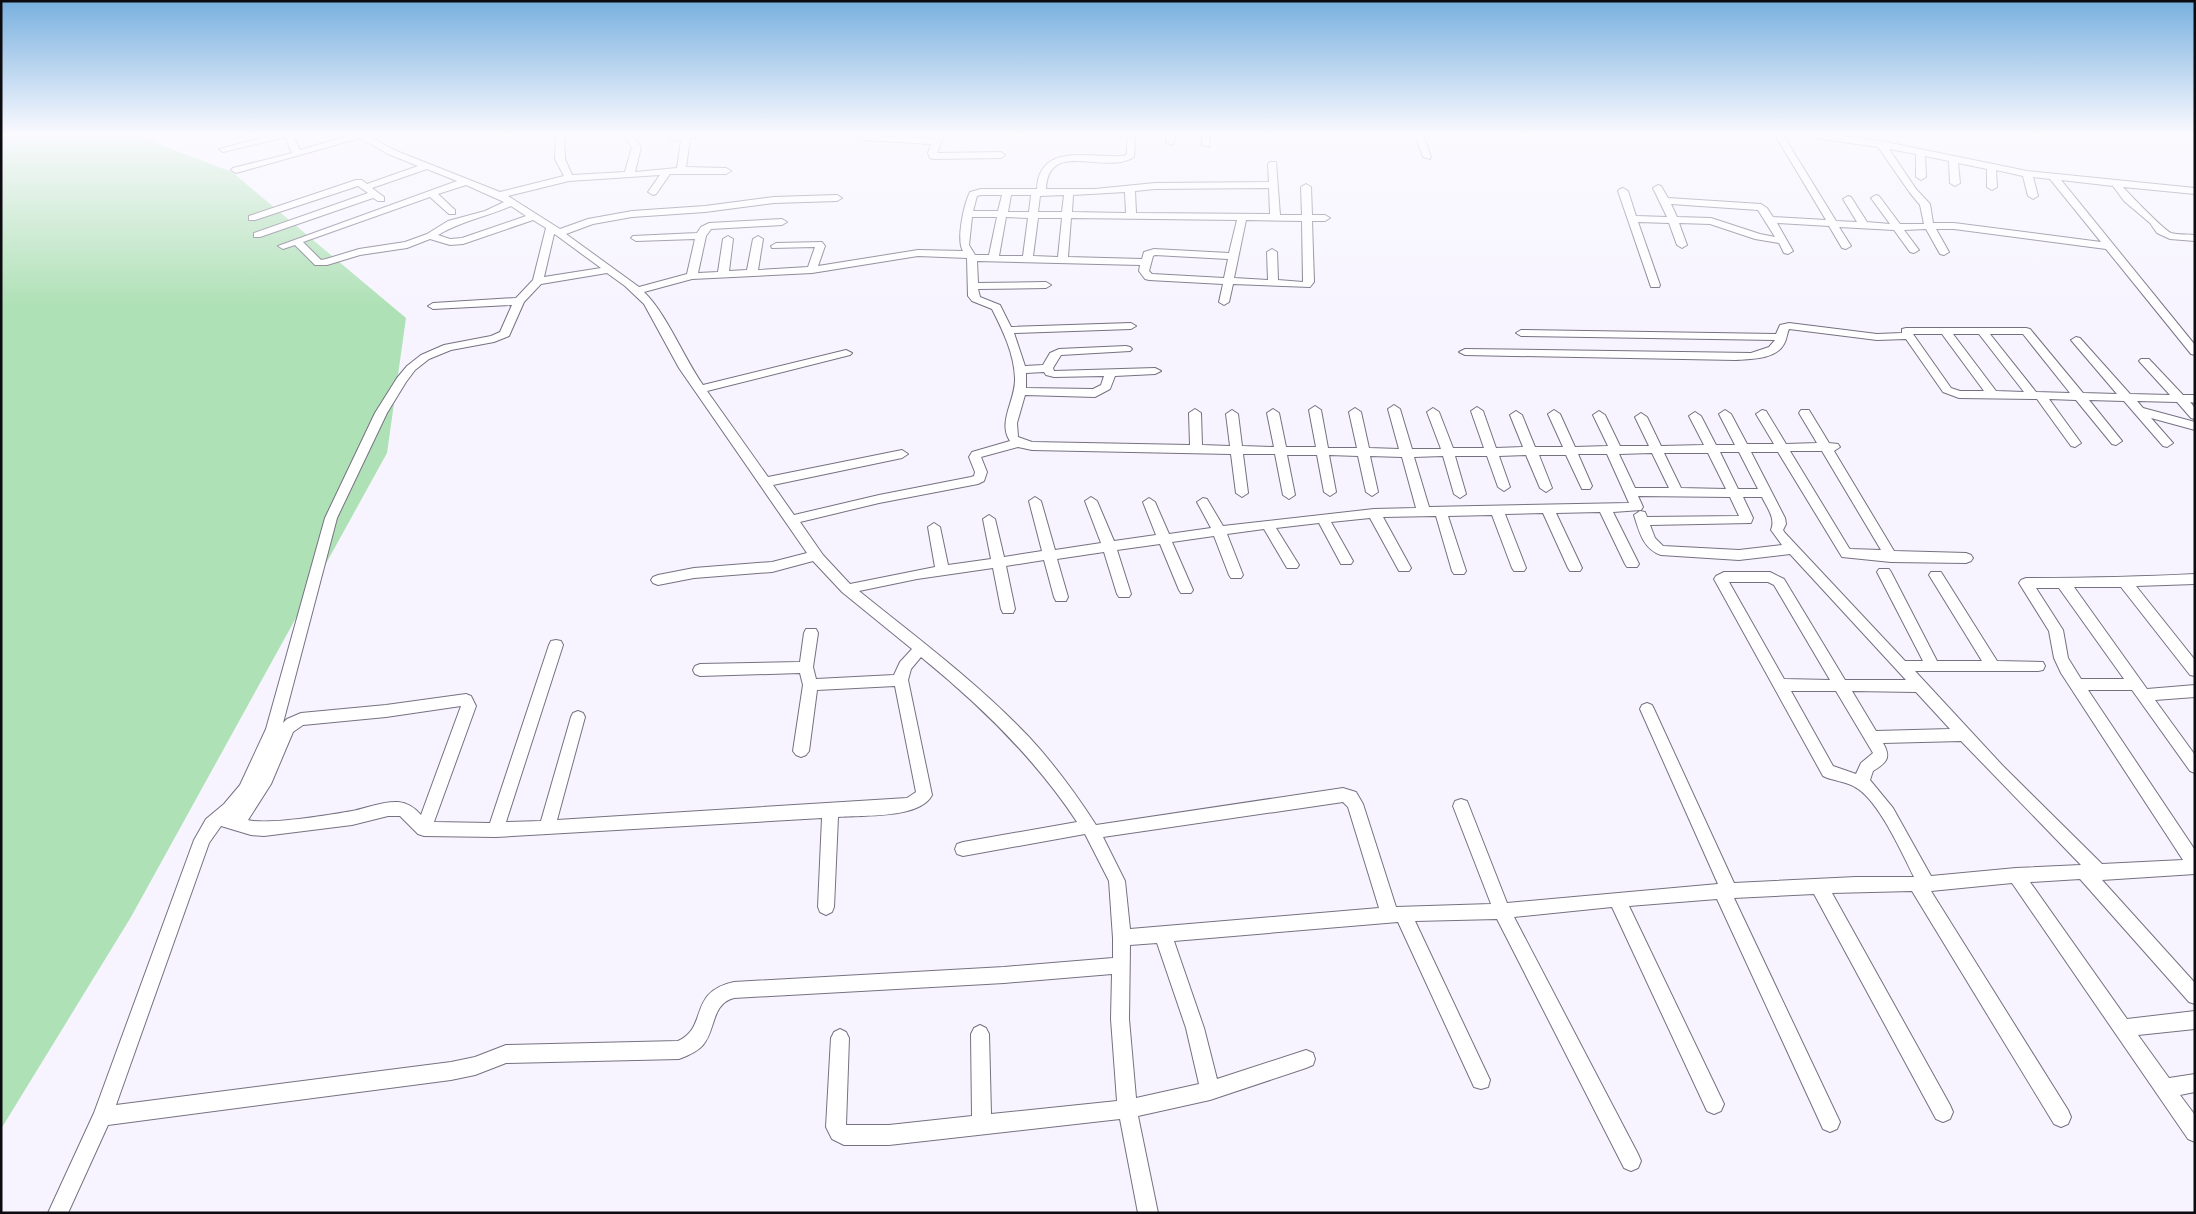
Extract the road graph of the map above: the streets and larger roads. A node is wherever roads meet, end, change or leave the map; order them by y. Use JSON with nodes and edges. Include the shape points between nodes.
{"nodes":[{"id":1,"x":328,"y":192,"type":"edge"},
{"id":2,"x":372,"y":192,"type":"edge"},
{"id":3,"x":438,"y":192,"type":"edge"},
{"id":4,"x":490,"y":192,"type":"edge"},
{"id":5,"x":520,"y":192,"type":"edge"},
{"id":6,"x":1007,"y":192,"type":"junction"},
{"id":7,"x":1069,"y":192,"type":"junction"},
{"id":8,"x":1124,"y":192,"type":"edge"},
{"id":9,"x":1130,"y":192,"type":"edge"},
{"id":10,"x":1274,"y":192,"type":"edge"},
{"id":11,"x":1306,"y":192,"type":"edge"},
{"id":12,"x":1624,"y":192,"type":"edge"},
{"id":13,"x":1660,"y":192,"type":"edge"},
{"id":14,"x":1812,"y":192,"type":"edge"},
{"id":15,"x":1914,"y":192,"type":"edge"},
{"id":16,"x":2032,"y":192,"type":"edge"},
{"id":17,"x":2065,"y":192,"type":"edge"},
{"id":18,"x":2122,"y":192,"type":"edge"},
{"id":19,"x":1039,"y":193,"type":"junction"},
{"id":20,"x":432,"y":194,"type":"junction"},
{"id":21,"x":2033,"y":196,"type":"dead end"},
{"id":22,"x":838,"y":198,"type":"dead end"},
{"id":23,"x":1876,"y":198,"type":"dead end"},
{"id":24,"x":506,"y":199,"type":"junction"},
{"id":25,"x":1848,"y":199,"type":"dead end"},
{"id":26,"x":1665,"y":201,"type":"junction"},
{"id":27,"x":1094,"y":204,"type":"junction"},
{"id":28,"x":283,"y":207,"type":"junction"},
{"id":29,"x":452,"y":212,"type":"dead end"},
{"id":30,"x":968,"y":214,"type":"junction"},
{"id":31,"x":1002,"y":214,"type":"junction"},
{"id":32,"x":1035,"y":214,"type":"junction"},
{"id":33,"x":1068,"y":215,"type":"junction"},
{"id":34,"x":534,"y":216,"type":"junction"},
{"id":35,"x":1132,"y":216,"type":"junction"},
{"id":36,"x":1242,"y":217,"type":"junction"},
{"id":37,"x":1275,"y":217,"type":"junction"},
{"id":38,"x":252,"y":218,"type":"dead end"},
{"id":39,"x":1308,"y":218,"type":"junction"},
{"id":40,"x":1326,"y":218,"type":"dead end"},
{"id":41,"x":1634,"y":219,"type":"junction"},
{"id":42,"x":1673,"y":219,"type":"junction"},
{"id":43,"x":1770,"y":220,"type":"junction"},
{"id":44,"x":295,"y":222,"type":"junction"},
{"id":45,"x":782,"y":222,"type":"dead end"},
{"id":46,"x":1831,"y":224,"type":"junction"},
{"id":47,"x":1864,"y":225,"type":"junction"},
{"id":48,"x":1929,"y":226,"type":"junction"},
{"id":49,"x":1896,"y":227,"type":"junction"},
{"id":50,"x":555,"y":230,"type":"junction"},
{"id":51,"x":257,"y":234,"type":"dead end"},
{"id":52,"x":430,"y":236,"type":"junction"},
{"id":53,"x":701,"y":236,"type":"junction"},
{"id":54,"x":636,"y":238,"type":"dead end"},
{"id":55,"x":2195,"y":238,"type":"edge"},
{"id":56,"x":728,"y":239,"type":"dead end"},
{"id":57,"x":758,"y":240,"type":"dead end"},
{"id":58,"x":1782,"y":241,"type":"junction"},
{"id":59,"x":297,"y":242,"type":"junction"},
{"id":60,"x":1682,"y":245,"type":"dead end"},
{"id":61,"x":283,"y":246,"type":"dead end"},
{"id":62,"x":776,"y":246,"type":"dead end"},
{"id":63,"x":1846,"y":246,"type":"dead end"},
{"id":64,"x":2108,"y":246,"type":"junction"},
{"id":65,"x":1914,"y":250,"type":"dead end"},
{"id":66,"x":1788,"y":251,"type":"dead end"},
{"id":67,"x":1272,"y":252,"type":"dead end"},
{"id":68,"x":1944,"y":252,"type":"dead end"},
{"id":69,"x":970,"y":256,"type":"junction"},
{"id":70,"x":1235,"y":256,"type":"junction"},
{"id":71,"x":993,"y":258,"type":"junction"},
{"id":72,"x":1028,"y":258,"type":"junction"},
{"id":73,"x":1063,"y":259,"type":"junction"},
{"id":74,"x":1146,"y":262,"type":"junction"},
{"id":75,"x":607,"y":270,"type":"junction"},
{"id":76,"x":812,"y":270,"type":"junction"},
{"id":77,"x":752,"y":273,"type":"junction"},
{"id":78,"x":724,"y":274,"type":"junction"},
{"id":79,"x":692,"y":276,"type":"junction"},
{"id":80,"x":538,"y":281,"type":"junction"},
{"id":81,"x":1229,"y":281,"type":"junction"},
{"id":82,"x":1273,"y":284,"type":"junction"},
{"id":83,"x":1046,"y":285,"type":"dead end"},
{"id":84,"x":1656,"y":285,"type":"dead end"},
{"id":85,"x":972,"y":286,"type":"junction"},
{"id":86,"x":636,"y":291,"type":"junction"},
{"id":87,"x":519,"y":301,"type":"junction"},
{"id":88,"x":1224,"y":302,"type":"dead end"},
{"id":89,"x":433,"y":306,"type":"dead end"},
{"id":90,"x":1131,"y":326,"type":"dead end"},
{"id":91,"x":1008,"y":330,"type":"junction"},
{"id":92,"x":1944,"y":330,"type":"junction"},
{"id":93,"x":1981,"y":330,"type":"junction"},
{"id":94,"x":1521,"y":333,"type":"dead end"},
{"id":95,"x":1586,"y":334,"type":"junction"},
{"id":96,"x":1909,"y":336,"type":"junction"},
{"id":97,"x":1782,"y":337,"type":"junction"},
{"id":98,"x":2076,"y":340,"type":"dead end"},
{"id":99,"x":1126,"y":349,"type":"dead end"},
{"id":100,"x":1465,"y":352,"type":"dead end"},
{"id":101,"x":2195,"y":352,"type":"edge"},
{"id":102,"x":846,"y":353,"type":"dead end"},
{"id":103,"x":1596,"y":354,"type":"junction"},
{"id":104,"x":2145,"y":361,"type":"dead end"},
{"id":105,"x":1047,"y":368,"type":"junction"},
{"id":106,"x":1020,"y":370,"type":"junction"},
{"id":107,"x":1155,"y":371,"type":"dead end"},
{"id":108,"x":1110,"y":373,"type":"junction"},
{"id":109,"x":700,"y":389,"type":"junction"},
{"id":110,"x":1020,"y":391,"type":"junction"},
{"id":111,"x":1993,"y":395,"type":"junction"},
{"id":112,"x":2037,"y":396,"type":"junction"},
{"id":113,"x":2081,"y":396,"type":"junction"},
{"id":114,"x":2127,"y":398,"type":"junction"},
{"id":115,"x":2180,"y":399,"type":"junction"},
{"id":116,"x":2195,"y":399,"type":"edge"},
{"id":117,"x":1394,"y":409,"type":"dead end"},
{"id":118,"x":1315,"y":410,"type":"dead end"},
{"id":119,"x":2138,"y":410,"type":"junction"},
{"id":120,"x":1477,"y":411,"type":"dead end"},
{"id":121,"x":1355,"y":412,"type":"dead end"},
{"id":122,"x":1432,"y":412,"type":"dead end"},
{"id":123,"x":1195,"y":413,"type":"dead end"},
{"id":124,"x":1273,"y":413,"type":"dead end"},
{"id":125,"x":1805,"y":413,"type":"dead end"},
{"id":126,"x":1232,"y":414,"type":"dead end"},
{"id":127,"x":1554,"y":414,"type":"dead end"},
{"id":128,"x":1725,"y":414,"type":"dead end"},
{"id":129,"x":1762,"y":414,"type":"dead end"},
{"id":130,"x":1516,"y":415,"type":"dead end"},
{"id":131,"x":1599,"y":415,"type":"dead end"},
{"id":132,"x":2195,"y":415,"type":"edge"},
{"id":133,"x":1695,"y":416,"type":"dead end"},
{"id":134,"x":1641,"y":417,"type":"dead end"},
{"id":135,"x":2195,"y":426,"type":"edge"},
{"id":136,"x":2116,"y":441,"type":"dead end"},
{"id":137,"x":1018,"y":443,"type":"junction"},
{"id":138,"x":2075,"y":443,"type":"dead end"},
{"id":139,"x":2167,"y":443,"type":"dead end"},
{"id":140,"x":1829,"y":447,"type":"junction"},
{"id":141,"x":1782,"y":448,"type":"junction"},
{"id":142,"x":1196,"y":449,"type":"junction"},
{"id":143,"x":1711,"y":449,"type":"junction"},
{"id":144,"x":1742,"y":449,"type":"junction"},
{"id":145,"x":1237,"y":450,"type":"junction"},
{"id":146,"x":1280,"y":450,"type":"junction"},
{"id":147,"x":1614,"y":450,"type":"junction"},
{"id":148,"x":1658,"y":450,"type":"junction"},
{"id":149,"x":1322,"y":451,"type":"junction"},
{"id":150,"x":1531,"y":451,"type":"junction"},
{"id":151,"x":1570,"y":451,"type":"junction"},
{"id":152,"x":1365,"y":452,"type":"junction"},
{"id":153,"x":1448,"y":452,"type":"junction"},
{"id":154,"x":1491,"y":452,"type":"junction"},
{"id":155,"x":1408,"y":453,"type":"junction"},
{"id":156,"x":902,"y":454,"type":"dead end"},
{"id":157,"x":766,"y":482,"type":"junction"},
{"id":158,"x":1586,"y":486,"type":"dead end"},
{"id":159,"x":1504,"y":487,"type":"dead end"},
{"id":160,"x":1546,"y":488,"type":"dead end"},
{"id":161,"x":1330,"y":492,"type":"dead end"},
{"id":162,"x":1372,"y":492,"type":"dead end"},
{"id":163,"x":1630,"y":492,"type":"junction"},
{"id":164,"x":1677,"y":492,"type":"junction"},
{"id":165,"x":1734,"y":492,"type":"junction"},
{"id":166,"x":1242,"y":493,"type":"dead end"},
{"id":167,"x":1765,"y":493,"type":"junction"},
{"id":168,"x":1288,"y":494,"type":"dead end"},
{"id":169,"x":1460,"y":494,"type":"dead end"},
{"id":170,"x":1035,"y":501,"type":"dead end"},
{"id":171,"x":1091,"y":502,"type":"dead end"},
{"id":172,"x":1149,"y":502,"type":"dead end"},
{"id":173,"x":1202,"y":502,"type":"dead end"},
{"id":174,"x":1637,"y":508,"type":"junction"},
{"id":175,"x":1606,"y":509,"type":"junction"},
{"id":176,"x":1548,"y":510,"type":"junction"},
{"id":177,"x":1497,"y":511,"type":"junction"},
{"id":178,"x":1374,"y":513,"type":"junction"},
{"id":179,"x":1424,"y":513,"type":"junction"},
{"id":180,"x":1441,"y":513,"type":"junction"},
{"id":181,"x":1323,"y":518,"type":"junction"},
{"id":182,"x":989,"y":519,"type":"dead end"},
{"id":183,"x":791,"y":520,"type":"junction"},
{"id":184,"x":1642,"y":521,"type":"junction"},
{"id":185,"x":1267,"y":524,"type":"junction"},
{"id":186,"x":934,"y":527,"type":"dead end"},
{"id":187,"x":1219,"y":531,"type":"junction"},
{"id":188,"x":1165,"y":538,"type":"junction"},
{"id":189,"x":1109,"y":546,"type":"junction"},
{"id":190,"x":1791,"y":549,"type":"junction"},
{"id":191,"x":1050,"y":554,"type":"junction"},
{"id":192,"x":816,"y":555,"type":"junction"},
{"id":193,"x":1892,"y":556,"type":"junction"},
{"id":194,"x":1966,"y":558,"type":"dead end"},
{"id":195,"x":1346,"y":561,"type":"dead end"},
{"id":196,"x":998,"y":562,"type":"junction"},
{"id":197,"x":1632,"y":564,"type":"dead end"},
{"id":198,"x":1292,"y":565,"type":"dead end"},
{"id":199,"x":1404,"y":568,"type":"dead end"},
{"id":200,"x":1519,"y":568,"type":"dead end"},
{"id":201,"x":1574,"y":568,"type":"dead end"},
{"id":202,"x":942,"y":571,"type":"junction"},
{"id":203,"x":1459,"y":571,"type":"dead end"},
{"id":204,"x":1884,"y":572,"type":"dead end"},
{"id":205,"x":1236,"y":575,"type":"dead end"},
{"id":206,"x":1936,"y":575,"type":"dead end"},
{"id":207,"x":658,"y":580,"type":"dead end"},
{"id":208,"x":2062,"y":581,"type":"junction"},
{"id":209,"x":2125,"y":582,"type":"junction"},
{"id":210,"x":2192,"y":583,"type":"edge"},
{"id":211,"x":847,"y":589,"type":"junction"},
{"id":212,"x":1186,"y":590,"type":"dead end"},
{"id":213,"x":1124,"y":594,"type":"dead end"},
{"id":214,"x":1061,"y":597,"type":"dead end"},
{"id":215,"x":1008,"y":609,"type":"dead end"},
{"id":216,"x":811,"y":633,"type":"dead end"},
{"id":217,"x":556,"y":645,"type":"dead end"},
{"id":218,"x":921,"y":649,"type":"junction"},
{"id":219,"x":2188,"y":652,"type":"edge"},
{"id":220,"x":1901,"y":666,"type":"junction"},
{"id":221,"x":1934,"y":666,"type":"junction"},
{"id":222,"x":1993,"y":666,"type":"junction"},
{"id":223,"x":2038,"y":666,"type":"dead end"},
{"id":224,"x":806,"y":667,"type":"junction"},
{"id":225,"x":700,"y":670,"type":"dead end"},
{"id":226,"x":2195,"y":671,"type":"edge"},
{"id":227,"x":900,"y":680,"type":"junction"},
{"id":228,"x":810,"y":685,"type":"junction"},
{"id":229,"x":1780,"y":685,"type":"junction"},
{"id":230,"x":2076,"y":685,"type":"junction"},
{"id":231,"x":1842,"y":686,"type":"junction"},
{"id":232,"x":1920,"y":686,"type":"junction"},
{"id":233,"x":2140,"y":690,"type":"junction"},
{"id":234,"x":2195,"y":690,"type":"edge"},
{"id":235,"x":1647,"y":709,"type":"dead end"},
{"id":236,"x":578,"y":717,"type":"dead end"},
{"id":237,"x":1964,"y":735,"type":"junction"},
{"id":238,"x":1872,"y":737,"type":"junction"},
{"id":239,"x":801,"y":751,"type":"dead end"},
{"id":240,"x":2195,"y":767,"type":"edge"},
{"id":241,"x":1862,"y":782,"type":"junction"},
{"id":242,"x":1461,"y":806,"type":"dead end"},
{"id":243,"x":830,"y":811,"type":"junction"},
{"id":244,"x":217,"y":818,"type":"junction"},
{"id":245,"x":237,"y":824,"type":"junction"},
{"id":246,"x":547,"y":827,"type":"junction"},
{"id":247,"x":424,"y":829,"type":"junction"},
{"id":248,"x":496,"y":830,"type":"junction"},
{"id":249,"x":1090,"y":830,"type":"junction"},
{"id":250,"x":963,"y":849,"type":"dead end"},
{"id":251,"x":2195,"y":866,"type":"edge"},
{"id":252,"x":2092,"y":873,"type":"junction"},
{"id":253,"x":2016,"y":875,"type":"junction"},
{"id":254,"x":1922,"y":884,"type":"junction"},
{"id":255,"x":1819,"y":886,"type":"junction"},
{"id":256,"x":1726,"y":890,"type":"junction"},
{"id":257,"x":1617,"y":899,"type":"junction"},
{"id":258,"x":826,"y":907,"type":"dead end"},
{"id":259,"x":1502,"y":911,"type":"junction"},
{"id":260,"x":1396,"y":915,"type":"junction"},
{"id":261,"x":1163,"y":935,"type":"junction"},
{"id":262,"x":1122,"y":938,"type":"junction"},
{"id":263,"x":1121,"y":965,"type":"junction"},
{"id":264,"x":2195,"y":996,"type":"edge"},
{"id":265,"x":2195,"y":1020,"type":"edge"},
{"id":266,"x":2123,"y":1028,"type":"junction"},
{"id":267,"x":980,"y":1034,"type":"dead end"},
{"id":268,"x":840,"y":1038,"type":"dead end"},
{"id":269,"x":1306,"y":1059,"type":"dead end"},
{"id":270,"x":1481,"y":1080,"type":"dead end"},
{"id":271,"x":2195,"y":1083,"type":"edge"},
{"id":272,"x":2164,"y":1088,"type":"junction"},
{"id":273,"x":1210,"y":1091,"type":"junction"},
{"id":274,"x":1714,"y":1104,"type":"dead end"},
{"id":275,"x":1126,"y":1109,"type":"junction"},
{"id":276,"x":1943,"y":1112,"type":"dead end"},
{"id":277,"x":102,"y":1116,"type":"junction"},
{"id":278,"x":2061,"y":1117,"type":"dead end"},
{"id":279,"x":1830,"y":1122,"type":"dead end"},
{"id":280,"x":982,"y":1125,"type":"junction"},
{"id":281,"x":2195,"y":1132,"type":"edge"},
{"id":282,"x":1631,"y":1161,"type":"dead end"},
{"id":283,"x":58,"y":1213,"type":"edge"},
{"id":284,"x":1148,"y":1213,"type":"edge"}],
"edges":[{"from":1,"to":28,"type":"street"},
{"from":2,"to":44,"type":"street","via":[[378,197]]},
{"from":3,"to":20,"type":"street"},
{"from":4,"to":24,"type":"street"},
{"from":5,"to":24,"type":"street"},
{"from":6,"to":19,"type":"street"},
{"from":6,"to":30,"type":"street","via":[[975,193]]},
{"from":6,"to":31,"type":"street"},
{"from":7,"to":19,"type":"street"},
{"from":7,"to":27,"type":"street"},
{"from":7,"to":33,"type":"street"},
{"from":8,"to":27,"type":"street"},
{"from":9,"to":35,"type":"street"},
{"from":10,"to":37,"type":"street"},
{"from":11,"to":39,"type":"street"},
{"from":12,"to":41,"type":"street"},
{"from":13,"to":26,"type":"street"},
{"from":14,"to":46,"type":"street"},
{"from":15,"to":48,"type":"street","via":[[1924,204]]},
{"from":16,"to":21,"type":"street"},
{"from":17,"to":64,"type":"street"},
{"from":18,"to":55,"type":"street","via":[[2160,231],[2170,236]]},
{"from":19,"to":32,"type":"street"},
{"from":20,"to":29,"type":"street"},
{"from":20,"to":59,"type":"street"},
{"from":22,"to":50,"type":"street","via":[[774,200],[618,216]]},
{"from":23,"to":49,"type":"street"},
{"from":24,"to":34,"type":"street"},
{"from":24,"to":52,"type":"street","via":[[488,213],[451,222]]},
{"from":25,"to":47,"type":"street"},
{"from":26,"to":42,"type":"street"},
{"from":26,"to":43,"type":"street","via":[[1754,206],[1764,210]]},
{"from":27,"to":33,"type":"street"},
{"from":27,"to":35,"type":"street"},
{"from":28,"to":38,"type":"street"},
{"from":28,"to":44,"type":"street"},
{"from":30,"to":31,"type":"street"},
{"from":30,"to":69,"type":"street","via":[[964,246]]},
{"from":31,"to":32,"type":"street"},
{"from":31,"to":71,"type":"street"},
{"from":32,"to":33,"type":"street"},
{"from":32,"to":72,"type":"street"},
{"from":33,"to":73,"type":"street"},
{"from":34,"to":50,"type":"street"},
{"from":34,"to":52,"type":"street","via":[[464,241],[450,242]]},
{"from":35,"to":36,"type":"street"},
{"from":36,"to":37,"type":"street"},
{"from":36,"to":70,"type":"street"},
{"from":37,"to":39,"type":"street"},
{"from":39,"to":40,"type":"street"},
{"from":39,"to":82,"type":"street","via":[[1309,282],[1306,286]]},
{"from":41,"to":42,"type":"street"},
{"from":41,"to":84,"type":"street"},
{"from":42,"to":58,"type":"street","via":[[1711,221],[1758,237]]},
{"from":42,"to":60,"type":"street"},
{"from":43,"to":46,"type":"street"},
{"from":43,"to":58,"type":"street"},
{"from":44,"to":51,"type":"street"},
{"from":45,"to":53,"type":"street","via":[[709,226]]},
{"from":46,"to":47,"type":"street"},
{"from":46,"to":63,"type":"street"},
{"from":47,"to":49,"type":"street"},
{"from":48,"to":49,"type":"street"},
{"from":48,"to":64,"type":"street","via":[[1954,226]]},
{"from":48,"to":68,"type":"street"},
{"from":49,"to":65,"type":"street"},
{"from":50,"to":75,"type":"street"},
{"from":50,"to":80,"type":"street"},
{"from":52,"to":59,"type":"street","via":[[407,245],[359,252],[322,263]]},
{"from":53,"to":54,"type":"street"},
{"from":53,"to":79,"type":"street"},
{"from":56,"to":78,"type":"street"},
{"from":57,"to":77,"type":"street"},
{"from":58,"to":66,"type":"street"},
{"from":59,"to":61,"type":"street"},
{"from":62,"to":76,"type":"street","via":[[818,244]]},
{"from":64,"to":101,"type":"street"},
{"from":67,"to":82,"type":"street"},
{"from":69,"to":71,"type":"street"},
{"from":69,"to":76,"type":"street","via":[[918,253]]},
{"from":69,"to":85,"type":"street"},
{"from":70,"to":74,"type":"street","via":[[1154,252],[1148,254]]},
{"from":70,"to":81,"type":"street"},
{"from":71,"to":72,"type":"street"},
{"from":72,"to":73,"type":"street"},
{"from":73,"to":74,"type":"street"},
{"from":74,"to":81,"type":"street","via":[[1144,271],[1149,277]]},
{"from":75,"to":80,"type":"street"},
{"from":75,"to":86,"type":"street"},
{"from":76,"to":77,"type":"street"},
{"from":77,"to":78,"type":"street"},
{"from":78,"to":79,"type":"street"},
{"from":79,"to":86,"type":"street"},
{"from":80,"to":87,"type":"street"},
{"from":81,"to":82,"type":"street"},
{"from":81,"to":88,"type":"street"},
{"from":83,"to":85,"type":"street"},
{"from":85,"to":91,"type":"street","via":[[973,296],[995,305]]},
{"from":86,"to":109,"type":"street","via":[[648,302]]},
{"from":87,"to":89,"type":"street"},
{"from":87,"to":244,"type":"street","via":[[504,334],[494,339],[448,347],[425,357],[401,380],[381,413],[331,518],[274,729],[246,789],[230,809]]},
{"from":90,"to":91,"type":"street"},
{"from":91,"to":106,"type":"street"},
{"from":92,"to":93,"type":"street"},
{"from":92,"to":96,"type":"street","via":[[1906,331]]},
{"from":92,"to":111,"type":"street"},
{"from":93,"to":112,"type":"street"},
{"from":93,"to":113,"type":"street","via":[[2026,331]]},
{"from":94,"to":95,"type":"street"},
{"from":95,"to":97,"type":"street"},
{"from":95,"to":103,"type":"street"},
{"from":96,"to":97,"type":"street","via":[[1877,337],[1789,326],[1782,330]]},
{"from":96,"to":111,"type":"street","via":[[1947,390],[1959,394]]},
{"from":97,"to":103,"type":"street","via":[[1778,346],[1768,353],[1743,357]]},
{"from":98,"to":114,"type":"street"},
{"from":99,"to":105,"type":"street","via":[[1059,352]]},
{"from":100,"to":103,"type":"street"},
{"from":102,"to":109,"type":"street"},
{"from":104,"to":115,"type":"street"},
{"from":105,"to":106,"type":"street"},
{"from":105,"to":108,"type":"street","via":[[1054,374]]},
{"from":106,"to":110,"type":"street"},
{"from":107,"to":108,"type":"street"},
{"from":108,"to":110,"type":"street","via":[[1106,387],[1096,393]]},
{"from":109,"to":157,"type":"street"},
{"from":110,"to":137,"type":"street","via":[[1010,430]]},
{"from":111,"to":112,"type":"street"},
{"from":112,"to":113,"type":"street"},
{"from":112,"to":138,"type":"street"},
{"from":113,"to":114,"type":"street"},
{"from":113,"to":119,"type":"street"},
{"from":113,"to":136,"type":"street"},
{"from":114,"to":115,"type":"street"},
{"from":114,"to":119,"type":"street"},
{"from":115,"to":116,"type":"street"},
{"from":115,"to":132,"type":"street"},
{"from":117,"to":155,"type":"street"},
{"from":118,"to":149,"type":"street"},
{"from":119,"to":135,"type":"street"},
{"from":119,"to":139,"type":"street"},
{"from":120,"to":154,"type":"street"},
{"from":121,"to":152,"type":"street"},
{"from":122,"to":153,"type":"street"},
{"from":123,"to":142,"type":"street"},
{"from":124,"to":146,"type":"street"},
{"from":125,"to":140,"type":"street"},
{"from":126,"to":145,"type":"street"},
{"from":127,"to":151,"type":"street"},
{"from":128,"to":144,"type":"street"},
{"from":129,"to":141,"type":"street"},
{"from":130,"to":150,"type":"street"},
{"from":131,"to":147,"type":"street"},
{"from":133,"to":143,"type":"street"},
{"from":134,"to":148,"type":"street"},
{"from":137,"to":142,"type":"street","via":[[1032,446]]},
{"from":137,"to":183,"type":"street","via":[[976,455],[981,472],[980,478],[974,481]]},
{"from":140,"to":141,"type":"street"},
{"from":140,"to":193,"type":"street"},
{"from":141,"to":144,"type":"street"},
{"from":141,"to":193,"type":"street","via":[[1844,551],[1851,555]]},
{"from":142,"to":145,"type":"street"},
{"from":143,"to":144,"type":"street"},
{"from":143,"to":148,"type":"street"},
{"from":143,"to":165,"type":"street"},
{"from":144,"to":167,"type":"street"},
{"from":145,"to":146,"type":"street"},
{"from":145,"to":166,"type":"street"},
{"from":146,"to":149,"type":"street"},
{"from":146,"to":168,"type":"street"},
{"from":147,"to":148,"type":"street"},
{"from":147,"to":151,"type":"street"},
{"from":147,"to":163,"type":"street"},
{"from":148,"to":164,"type":"street"},
{"from":149,"to":152,"type":"street"},
{"from":149,"to":161,"type":"street"},
{"from":150,"to":151,"type":"street"},
{"from":150,"to":154,"type":"street"},
{"from":150,"to":160,"type":"street"},
{"from":151,"to":158,"type":"street"},
{"from":152,"to":155,"type":"street"},
{"from":152,"to":162,"type":"street"},
{"from":153,"to":154,"type":"street"},
{"from":153,"to":155,"type":"street"},
{"from":153,"to":169,"type":"street"},
{"from":154,"to":159,"type":"street"},
{"from":155,"to":179,"type":"street"},
{"from":156,"to":157,"type":"street"},
{"from":157,"to":183,"type":"street"},
{"from":163,"to":164,"type":"street"},
{"from":163,"to":174,"type":"street"},
{"from":164,"to":165,"type":"street"},
{"from":165,"to":167,"type":"street"},
{"from":165,"to":184,"type":"street","via":[[1747,518],[1745,521]]},
{"from":167,"to":190,"type":"street","via":[[1779,518],[1780,536]]},
{"from":170,"to":191,"type":"street"},
{"from":171,"to":189,"type":"street"},
{"from":172,"to":188,"type":"street"},
{"from":173,"to":187,"type":"street"},
{"from":174,"to":175,"type":"street"},
{"from":174,"to":184,"type":"street"},
{"from":175,"to":176,"type":"street"},
{"from":175,"to":197,"type":"street"},
{"from":176,"to":177,"type":"street"},
{"from":176,"to":201,"type":"street"},
{"from":177,"to":180,"type":"street"},
{"from":177,"to":200,"type":"street"},
{"from":178,"to":179,"type":"street"},
{"from":178,"to":181,"type":"street"},
{"from":178,"to":199,"type":"street"},
{"from":179,"to":180,"type":"street"},
{"from":180,"to":203,"type":"street"},
{"from":181,"to":185,"type":"street"},
{"from":181,"to":195,"type":"street"},
{"from":182,"to":196,"type":"street"},
{"from":183,"to":192,"type":"street"},
{"from":184,"to":190,"type":"street","via":[[1651,542],[1661,550],[1739,555]]},
{"from":185,"to":187,"type":"street"},
{"from":185,"to":198,"type":"street"},
{"from":186,"to":202,"type":"street"},
{"from":187,"to":188,"type":"street"},
{"from":187,"to":205,"type":"street"},
{"from":188,"to":189,"type":"street"},
{"from":188,"to":212,"type":"street"},
{"from":189,"to":191,"type":"street"},
{"from":189,"to":213,"type":"street"},
{"from":190,"to":220,"type":"street"},
{"from":191,"to":196,"type":"street"},
{"from":191,"to":214,"type":"street"},
{"from":192,"to":207,"type":"street","via":[[772,567],[694,573]]},
{"from":192,"to":211,"type":"street"},
{"from":193,"to":194,"type":"street"},
{"from":196,"to":202,"type":"street"},
{"from":196,"to":215,"type":"street"},
{"from":202,"to":211,"type":"street"},
{"from":204,"to":221,"type":"street"},
{"from":206,"to":222,"type":"street"},
{"from":208,"to":209,"type":"street"},
{"from":208,"to":230,"type":"street","via":[[2026,583],[2056,630],[2061,658]]},
{"from":208,"to":233,"type":"street"},
{"from":209,"to":210,"type":"street"},
{"from":209,"to":219,"type":"street"},
{"from":211,"to":218,"type":"street"},
{"from":216,"to":224,"type":"street"},
{"from":217,"to":248,"type":"street"},
{"from":218,"to":227,"type":"street","via":[[905,664]]},
{"from":218,"to":249,"type":"street","via":[[1024,742],[1065,791]]},
{"from":219,"to":226,"type":"street"},
{"from":220,"to":221,"type":"street"},
{"from":220,"to":232,"type":"street"},
{"from":221,"to":222,"type":"street"},
{"from":222,"to":223,"type":"street"},
{"from":224,"to":225,"type":"street"},
{"from":224,"to":228,"type":"street"},
{"from":227,"to":228,"type":"street"},
{"from":227,"to":243,"type":"street","via":[[924,795],[911,804]]},
{"from":228,"to":239,"type":"street"},
{"from":229,"to":231,"type":"street"},
{"from":229,"to":231,"type":"street","via":[[1721,579],[1776,578]]},
{"from":229,"to":241,"type":"street","via":[[1828,771]]},
{"from":230,"to":233,"type":"street"},
{"from":230,"to":251,"type":"street"},
{"from":231,"to":232,"type":"street"},
{"from":231,"to":238,"type":"street"},
{"from":232,"to":237,"type":"street"},
{"from":233,"to":234,"type":"street"},
{"from":233,"to":240,"type":"street"},
{"from":235,"to":256,"type":"street"},
{"from":236,"to":246,"type":"street"},
{"from":237,"to":238,"type":"street"},
{"from":237,"to":252,"type":"street"},
{"from":238,"to":241,"type":"street","via":[[1881,756],[1866,766]]},
{"from":241,"to":254,"type":"street","via":[[1892,820]]},
{"from":242,"to":259,"type":"street"},
{"from":243,"to":246,"type":"street"},
{"from":243,"to":258,"type":"street"},
{"from":244,"to":245,"type":"street"},
{"from":244,"to":277,"type":"street","via":[[202,840]]},
{"from":245,"to":247,"type":"street","via":[[264,829],[400,809],[408,812]]},
{"from":245,"to":247,"type":"street","via":[[265,779],[292,723],[301,719],[466,700],[469,706]]},
{"from":246,"to":248,"type":"street"},
{"from":247,"to":248,"type":"street"},
{"from":249,"to":250,"type":"street"},
{"from":249,"to":260,"type":"street","via":[[1343,795],[1350,797],[1355,804]]},
{"from":249,"to":262,"type":"street","via":[[1116,881]]},
{"from":251,"to":252,"type":"street"},
{"from":252,"to":253,"type":"street"},
{"from":252,"to":264,"type":"street"},
{"from":253,"to":254,"type":"street"},
{"from":253,"to":266,"type":"street"},
{"from":254,"to":255,"type":"street"},
{"from":254,"to":278,"type":"street"},
{"from":255,"to":256,"type":"street"},
{"from":255,"to":276,"type":"street"},
{"from":256,"to":257,"type":"street"},
{"from":256,"to":279,"type":"street"},
{"from":257,"to":259,"type":"street"},
{"from":257,"to":274,"type":"street"},
{"from":259,"to":260,"type":"street"},
{"from":259,"to":282,"type":"street"},
{"from":260,"to":261,"type":"street"},
{"from":260,"to":270,"type":"street"},
{"from":261,"to":262,"type":"street"},
{"from":261,"to":273,"type":"street","via":[[1194,1028]]},
{"from":262,"to":263,"type":"street"},
{"from":263,"to":275,"type":"street","via":[[1120,1019]]},
{"from":263,"to":277,"type":"street","via":[[734,990],[720,994],[712,1003],[698,1037],[691,1046],[679,1050],[506,1054],[451,1071]]},
{"from":265,"to":266,"type":"street"},
{"from":266,"to":272,"type":"street"},
{"from":267,"to":280,"type":"street"},
{"from":268,"to":280,"type":"street","via":[[836,1127],[839,1132],[844,1135],[889,1135]]},
{"from":269,"to":273,"type":"street"},
{"from":271,"to":272,"type":"street"},
{"from":272,"to":281,"type":"street"},
{"from":273,"to":275,"type":"street"},
{"from":275,"to":280,"type":"street"},
{"from":275,"to":284,"type":"street"},
{"from":277,"to":283,"type":"street"}]}
